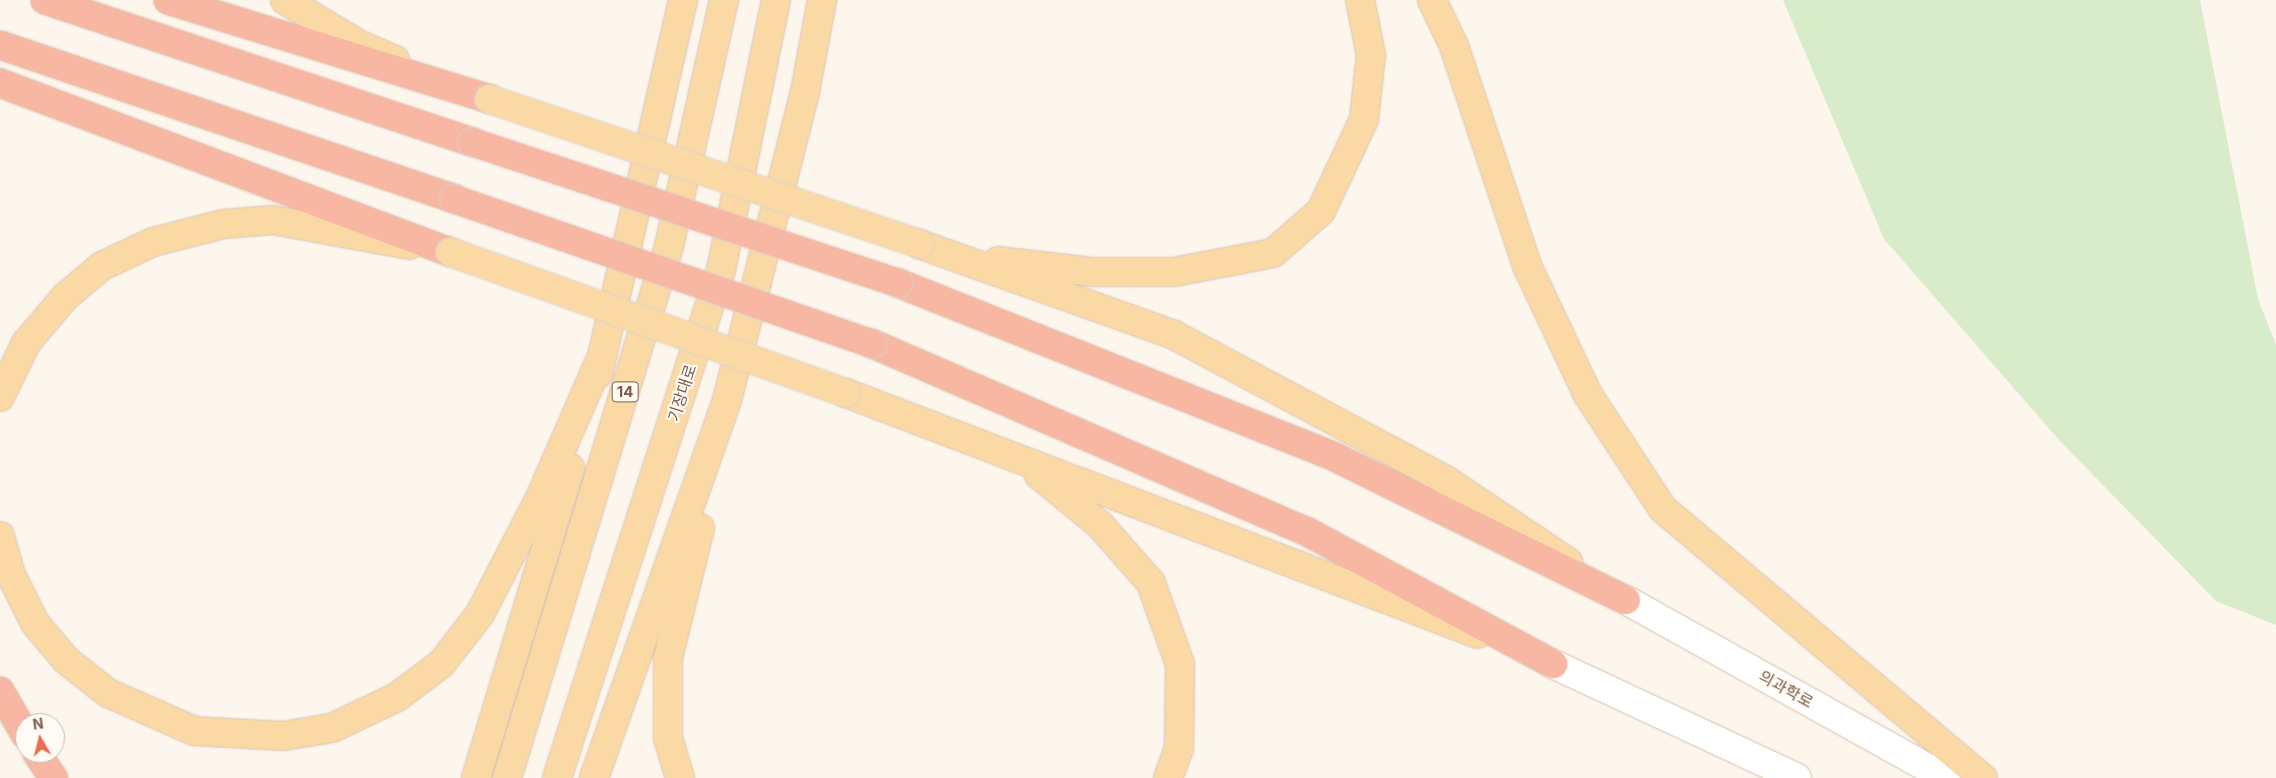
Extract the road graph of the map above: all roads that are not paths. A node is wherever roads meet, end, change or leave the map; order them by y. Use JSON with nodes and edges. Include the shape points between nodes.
{"nodes":[{"id":1,"x":45,"y":0,"type":"edge"},
{"id":2,"x":168,"y":0,"type":"edge"},
{"id":3,"x":286,"y":0,"type":"edge"},
{"id":4,"x":724,"y":0,"type":"edge"},
{"id":5,"x":776,"y":0,"type":"edge"},
{"id":6,"x":822,"y":0,"type":"edge"},
{"id":7,"x":836,"y":0,"type":"edge"},
{"id":8,"x":1360,"y":0,"type":"edge"},
{"id":9,"x":1432,"y":0,"type":"edge"},
{"id":10,"x":682,"y":3,"type":"edge"},
{"id":11,"x":0,"y":45,"type":"edge"},
{"id":12,"x":0,"y":83,"type":"edge"},
{"id":13,"x":805,"y":92,"type":"junction"},
{"id":14,"x":488,"y":99,"type":"junction"},
{"id":15,"x":919,"y":244,"type":"junction"},
{"id":16,"x":450,"y":252,"type":"junction"},
{"id":17,"x":602,"y":356,"type":"junction"},
{"id":18,"x":846,"y":393,"type":"junction"},
{"id":19,"x":0,"y":396,"type":"edge"},
{"id":20,"x":727,"y":400,"type":"junction"},
{"id":21,"x":0,"y":536,"type":"edge"},
{"id":22,"x":1626,"y":600,"type":"junction"},
{"id":23,"x":1554,"y":664,"type":"junction"},
{"id":24,"x":0,"y":691,"type":"edge"},
{"id":25,"x":15,"y":717,"type":"edge"},
{"id":26,"x":43,"y":763,"type":"edge"},
{"id":27,"x":53,"y":778,"type":"edge"},
{"id":28,"x":476,"y":778,"type":"edge"},
{"id":29,"x":508,"y":778,"type":"edge"},
{"id":30,"x":557,"y":778,"type":"edge"},
{"id":31,"x":594,"y":778,"type":"edge"},
{"id":32,"x":680,"y":778,"type":"edge"},
{"id":33,"x":1168,"y":778,"type":"edge"},
{"id":34,"x":1797,"y":778,"type":"edge"},
{"id":35,"x":1946,"y":778,"type":"edge"},
{"id":36,"x":1983,"y":778,"type":"edge"}],
"edges":[{"from":1,"to":22,"type":"highway","bridge":true,"via":[[898,283],[1337,458]]},
{"from":2,"to":14,"type":"highway"},
{"from":3,"to":14,"type":"main road","via":[[360,45]]},
{"from":4,"to":29,"type":"main road","number":"14","via":[[669,246]]},
{"from":5,"to":30,"type":"main road","name":"기장대로","via":[[721,270]]},
{"from":6,"to":13,"type":"main road"},
{"from":7,"to":13,"type":"main road"},
{"from":8,"to":15,"type":"main road","via":[[1371,55],[1364,118],[1321,211],[1273,253],[1174,272],[1093,272],[993,260]]},
{"from":9,"to":36,"type":"main road","via":[[1454,46],[1528,268],[1588,395],[1663,509]]},
{"from":10,"to":17,"type":"main road"},
{"from":11,"to":23,"type":"highway","bridge":true,"via":[[873,344],[1306,531]]},
{"from":12,"to":16,"type":"highway"},
{"from":13,"to":20,"type":"main road"},
{"from":14,"to":15,"type":"main road","bridge":true},
{"from":15,"to":22,"type":"main road","via":[[1174,335],[1447,481]]},
{"from":16,"to":18,"type":"main road","bridge":true},
{"from":16,"to":19,"type":"main road","via":[[273,220],[223,224],[153,242],[102,266],[65,296],[26,343]]},
{"from":17,"to":21,"type":"main road","via":[[540,498],[480,614],[441,664],[396,697],[332,728],[282,736],[194,731],[108,693],[66,660],[34,623],[11,575]]},
{"from":17,"to":28,"type":"main road"},
{"from":18,"to":23,"type":"main road"},
{"from":18,"to":33,"type":"main road","via":[[1048,479],[1100,525],[1151,583],[1180,664],[1179,748]]},
{"from":20,"to":31,"type":"main road"},
{"from":20,"to":32,"type":"main road","via":[[668,658],[668,738]]},
{"from":22,"to":35,"type":"street","name":"의과학로"},
{"from":23,"to":34,"type":"street"},
{"from":24,"to":25,"type":"highway"},
{"from":26,"to":27,"type":"highway"}]}
